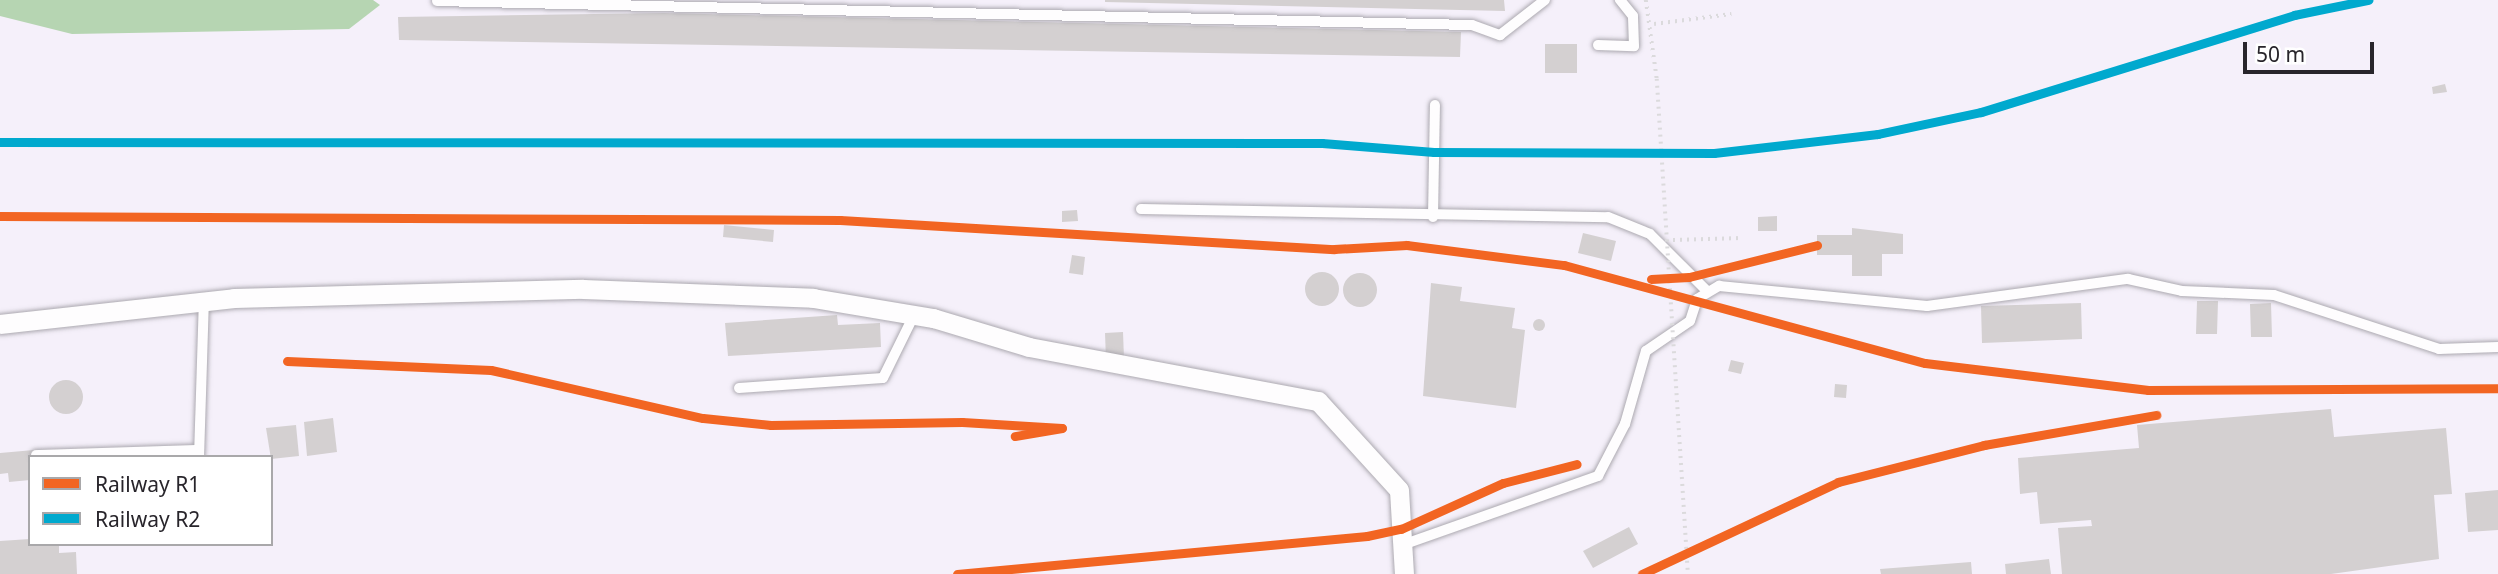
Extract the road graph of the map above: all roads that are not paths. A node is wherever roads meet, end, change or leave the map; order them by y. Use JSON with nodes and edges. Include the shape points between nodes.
{"nodes":[{"id":1,"x":1545,"y":0,"type":"edge"},
{"id":2,"x":1620,"y":0,"type":"edge"},
{"id":3,"x":437,"y":1,"type":"edge"},
{"id":4,"x":684,"y":2,"type":"edge"},
{"id":5,"x":1598,"y":45,"type":"dead end"},
{"id":6,"x":1435,"y":105,"type":"dead end"},
{"id":7,"x":1141,"y":209,"type":"dead end"},
{"id":8,"x":1433,"y":218,"type":"junction"},
{"id":9,"x":1706,"y":290,"type":"junction"},
{"id":10,"x":204,"y":300,"type":"junction"},
{"id":11,"x":914,"y":315,"type":"junction"},
{"id":12,"x":0,"y":324,"type":"edge"},
{"id":13,"x":2498,"y":347,"type":"edge"},
{"id":14,"x":739,"y":387,"type":"dead end"},
{"id":15,"x":199,"y":453,"type":"edge"},
{"id":16,"x":36,"y":455,"type":"edge"},
{"id":17,"x":1402,"y":545,"type":"junction"},
{"id":18,"x":1404,"y":574,"type":"edge"}],
"edges":[{"from":1,"to":4,"type":"lane","via":[[1500,35],[1472,24]]},
{"from":2,"to":5,"type":"lane","via":[[1633,16],[1634,46]]},
{"from":3,"to":4,"type":"lane"},
{"from":6,"to":8,"type":"lane"},
{"from":7,"to":8,"type":"lane"},
{"from":8,"to":9,"type":"lane","via":[[1608,217],[1650,234]]},
{"from":9,"to":13,"type":"lane","via":[[1719,286],[1927,306],[2128,279],[2182,291],[2274,295],[2439,349]]},
{"from":9,"to":17,"type":"lane","via":[[1690,321],[1646,351],[1625,424],[1598,476]]},
{"from":10,"to":11,"type":"street","via":[[583,289],[813,298]]},
{"from":10,"to":12,"type":"street"},
{"from":10,"to":15,"type":"lane"},
{"from":11,"to":14,"type":"lane","via":[[883,378]]},
{"from":11,"to":17,"type":"street","via":[[1029,347],[1318,401],[1395,484]]},
{"from":15,"to":16,"type":"lane"},
{"from":17,"to":18,"type":"street"}]}
